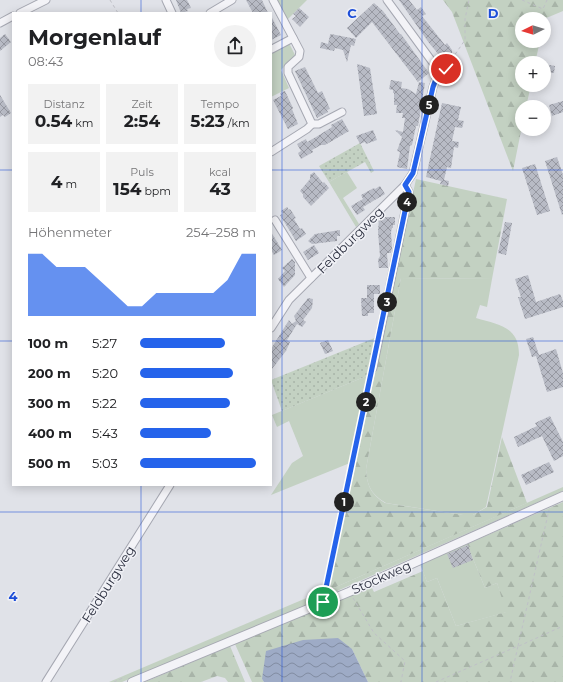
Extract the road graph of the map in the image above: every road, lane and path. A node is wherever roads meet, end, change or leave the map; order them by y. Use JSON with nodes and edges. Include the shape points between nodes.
{"nodes":[{"id":1,"x":46,"y":0,"type":"edge"},
{"id":2,"x":110,"y":0,"type":"edge"},
{"id":3,"x":166,"y":0,"type":"edge"},
{"id":4,"x":232,"y":0,"type":"edge"},
{"id":5,"x":273,"y":0,"type":"edge"},
{"id":6,"x":387,"y":0,"type":"edge"},
{"id":7,"x":469,"y":0,"type":"edge"},
{"id":8,"x":522,"y":0,"type":"edge"},
{"id":9,"x":547,"y":0,"type":"edge"},
{"id":10,"x":22,"y":12,"type":"edge"},
{"id":11,"x":117,"y":12,"type":"edge"},
{"id":12,"x":172,"y":12,"type":"edge"},
{"id":13,"x":212,"y":12,"type":"edge"},
{"id":14,"x":12,"y":17,"type":"edge"},
{"id":15,"x":0,"y":23,"type":"edge"},
{"id":16,"x":293,"y":38,"type":"junction"},
{"id":17,"x":272,"y":50,"type":"edge"},
{"id":18,"x":439,"y":71,"type":"junction"},
{"id":19,"x":342,"y":112,"type":"dead end"},
{"id":20,"x":312,"y":124,"type":"junction"},
{"id":21,"x":272,"y":151,"type":"edge"},
{"id":22,"x":405,"y":185,"type":"junction"},
{"id":23,"x":275,"y":220,"type":"dead end"},
{"id":24,"x":311,"y":278,"type":"junction"},
{"id":25,"x":272,"y":326,"type":"edge"},
{"id":26,"x":373,"y":368,"type":"joint"},
{"id":27,"x":169,"y":486,"type":"edge"},
{"id":28,"x":563,"y":496,"type":"edge"},
{"id":29,"x":550,"y":502,"type":"junction"},
{"id":30,"x":349,"y":592,"type":"junction"},
{"id":31,"x":323,"y":602,"type":"junction"},
{"id":32,"x":563,"y":626,"type":"edge"},
{"id":33,"x":518,"y":646,"type":"junction"},
{"id":34,"x":46,"y":682,"type":"edge"},
{"id":35,"x":132,"y":682,"type":"edge"},
{"id":36,"x":401,"y":682,"type":"edge"},
{"id":37,"x":436,"y":682,"type":"edge"},
{"id":38,"x":510,"y":682,"type":"edge"}],
"edges":[{"from":1,"to":10,"type":"street"},
{"from":2,"to":11,"type":"path"},
{"from":3,"to":12,"type":"street"},
{"from":4,"to":13,"type":"street"},
{"from":5,"to":16,"type":"street"},
{"from":6,"to":18,"type":"street"},
{"from":7,"to":18,"type":"path","via":[[465,19],[465,40],[446,69]]},
{"from":8,"to":9,"type":"path","via":[[543,9]]},
{"from":14,"to":15,"type":"street"},
{"from":16,"to":17,"type":"street"},
{"from":16,"to":20,"type":"street","via":[[300,51],[299,56],[288,68],[288,73]]},
{"from":18,"to":22,"type":"street","name":"Feldburgweg","via":[[413,173]]},
{"from":19,"to":20,"type":"street","via":[[319,124]]},
{"from":20,"to":21,"type":"street"},
{"from":22,"to":24,"type":"street","name":"Feldburgweg"},
{"from":22,"to":26,"type":"street","name":"Feldburgweg","via":[[409,192]]},
{"from":23,"to":24,"type":"street","name":"Feldburgweg"},
{"from":24,"to":25,"type":"street","name":"Feldburgweg","via":[[289,300]]},
{"from":26,"to":31,"type":"path"},
{"from":27,"to":34,"type":"street","name":"Feldburgweg"},
{"from":28,"to":29,"type":"street","name":"Stockweg"},
{"from":29,"to":30,"type":"street","name":"Stockweg"},
{"from":29,"to":33,"type":"path"},
{"from":30,"to":31,"type":"street","name":"Stockweg"},
{"from":30,"to":36,"type":"path","via":[[374,633],[405,661]]},
{"from":31,"to":35,"type":"street","name":"Stockweg"},
{"from":32,"to":33,"type":"path"},
{"from":33,"to":37,"type":"path"},
{"from":33,"to":38,"type":"path"}]}
